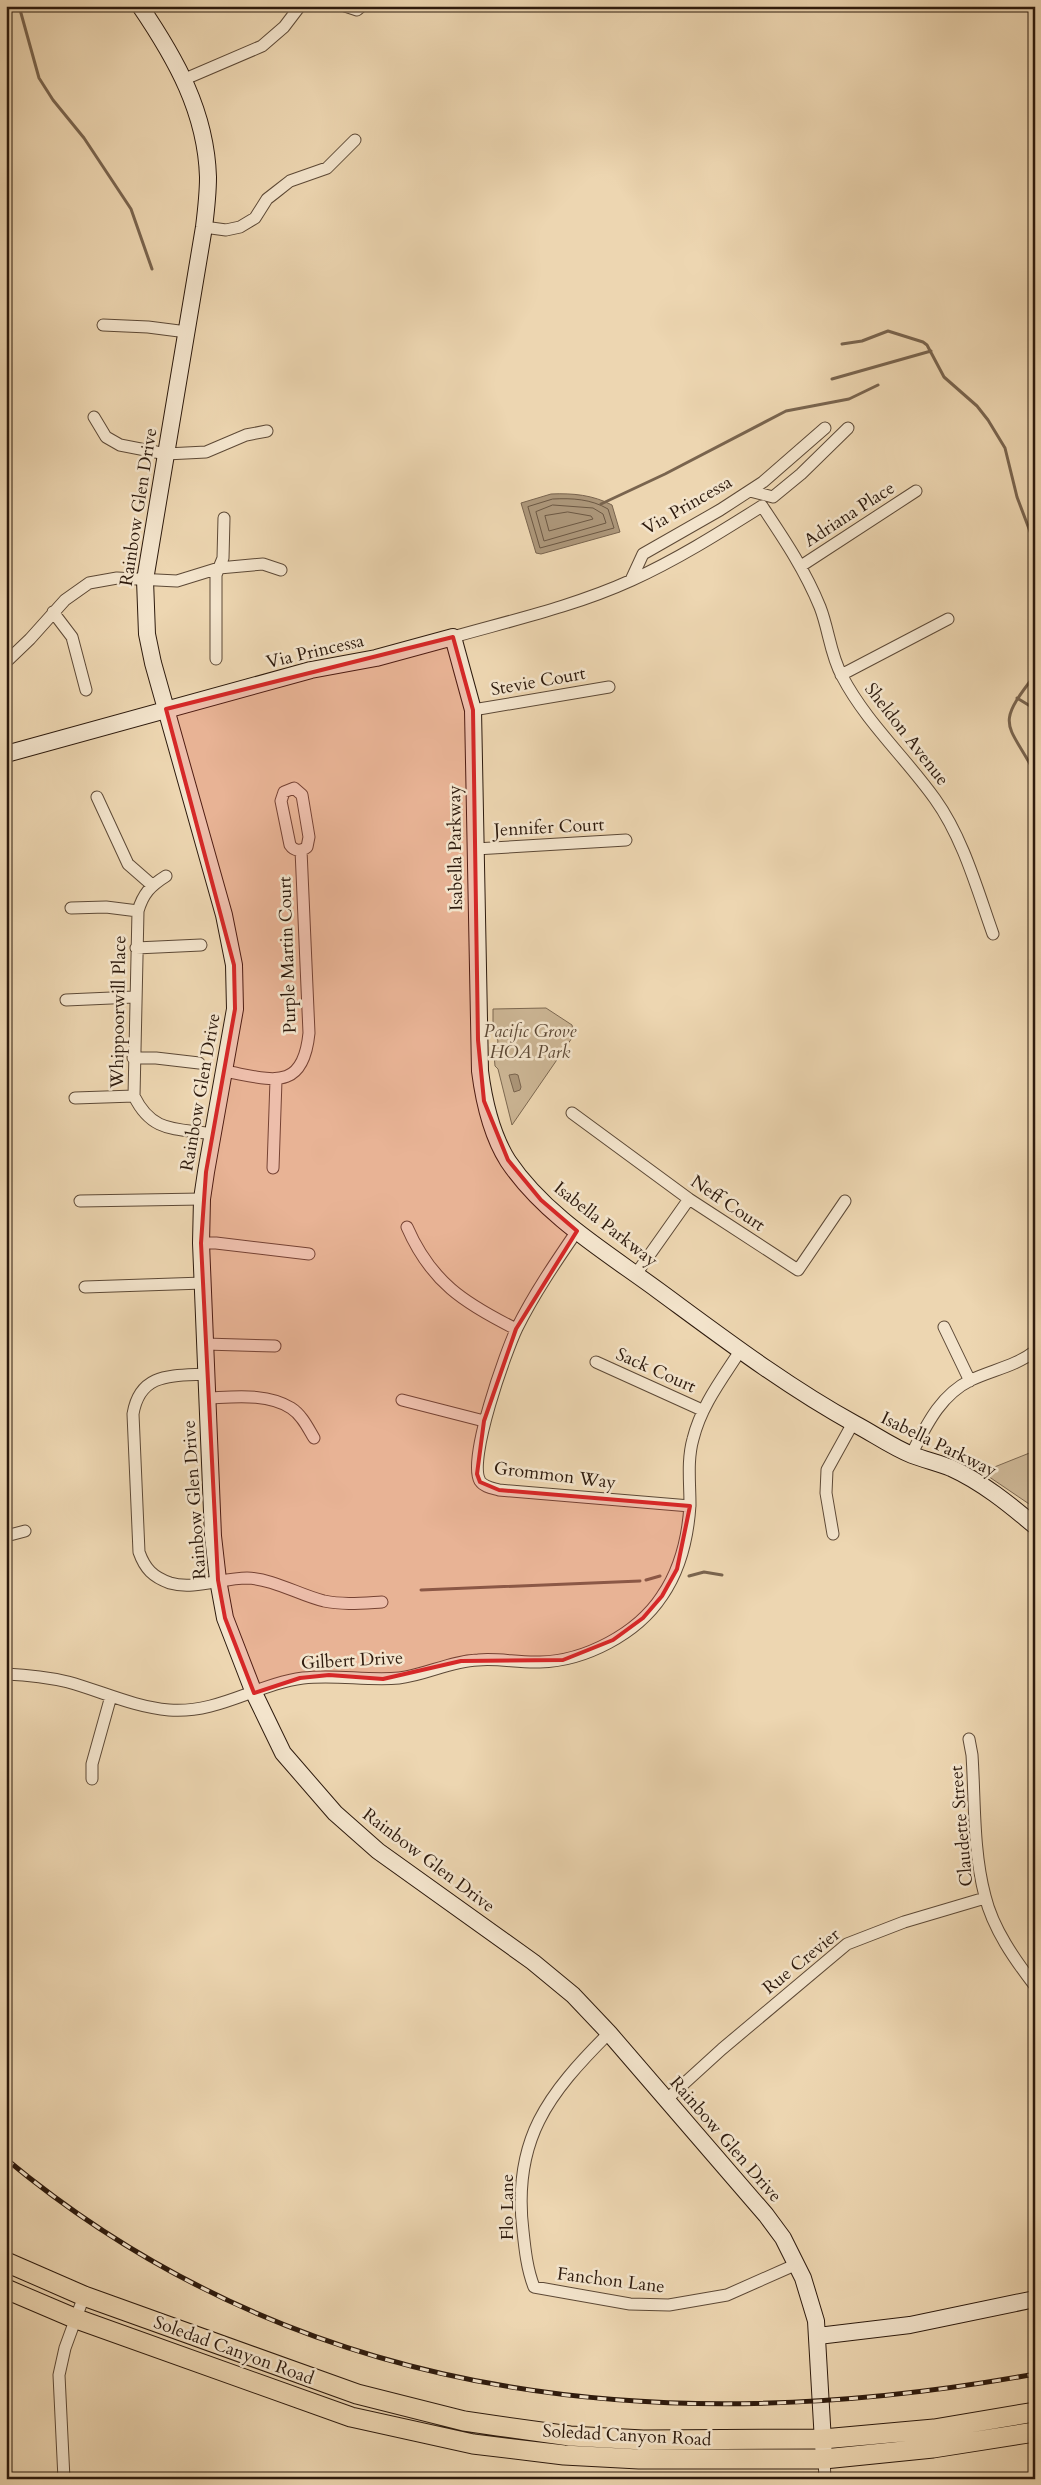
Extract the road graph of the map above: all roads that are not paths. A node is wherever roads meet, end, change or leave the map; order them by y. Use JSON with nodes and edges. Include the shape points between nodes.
{"nodes":[{"id":1,"x":140,"y":6,"type":"edge"},
{"id":2,"x":300,"y":6,"type":"edge"},
{"id":3,"x":345,"y":6,"type":"edge"},
{"id":4,"x":362,"y":6,"type":"edge"},
{"id":5,"x":185,"y":80,"type":"junction"},
{"id":6,"x":355,"y":140,"type":"dead end"},
{"id":7,"x":204,"y":227,"type":"junction"},
{"id":8,"x":103,"y":325,"type":"dead end"},
{"id":9,"x":187,"y":332,"type":"junction"},
{"id":10,"x":94,"y":417,"type":"dead end"},
{"id":11,"x":824,"y":428,"type":"dead end"},
{"id":12,"x":848,"y":428,"type":"dead end"},
{"id":13,"x":267,"y":431,"type":"dead end"},
{"id":14,"x":166,"y":454,"type":"junction"},
{"id":15,"x":750,"y":491,"type":"junction"},
{"id":16,"x":916,"y":491,"type":"dead end"},
{"id":17,"x":762,"y":506,"type":"joint"},
{"id":18,"x":224,"y":518,"type":"dead end"},
{"id":19,"x":802,"y":566,"type":"junction"},
{"id":20,"x":219,"y":568,"type":"junction"},
{"id":21,"x":281,"y":570,"type":"dead end"},
{"id":22,"x":144,"y":580,"type":"junction"},
{"id":23,"x":631,"y":580,"type":"junction"},
{"id":24,"x":53,"y":612,"type":"junction"},
{"id":25,"x":948,"y":619,"type":"dead end"},
{"id":26,"x":453,"y":637,"type":"junction"},
{"id":27,"x":216,"y":659,"type":"dead end"},
{"id":28,"x":6,"y":662,"type":"edge"},
{"id":29,"x":841,"y":675,"type":"junction"},
{"id":30,"x":609,"y":687,"type":"dead end"},
{"id":31,"x":86,"y":690,"type":"dead end"},
{"id":32,"x":166,"y":710,"type":"junction"},
{"id":33,"x":473,"y":710,"type":"junction"},
{"id":34,"x":6,"y":754,"type":"edge"},
{"id":35,"x":97,"y":797,"type":"dead end"},
{"id":36,"x":626,"y":840,"type":"dead end"},
{"id":37,"x":301,"y":850,"type":"junction"},
{"id":38,"x":475,"y":850,"type":"junction"},
{"id":39,"x":166,"y":876,"type":"dead end"},
{"id":40,"x":152,"y":885,"type":"junction"},
{"id":41,"x":71,"y":908,"type":"dead end"},
{"id":42,"x":138,"y":911,"type":"junction"},
{"id":43,"x":994,"y":934,"type":"dead end"},
{"id":44,"x":202,"y":945,"type":"dead end"},
{"id":45,"x":136,"y":948,"type":"junction"},
{"id":46,"x":134,"y":998,"type":"junction"},
{"id":47,"x":66,"y":1000,"type":"dead end"},
{"id":48,"x":133,"y":1058,"type":"junction"},
{"id":49,"x":199,"y":1063,"type":"dead end"},
{"id":50,"x":224,"y":1071,"type":"junction"},
{"id":51,"x":276,"y":1080,"type":"junction"},
{"id":52,"x":134,"y":1096,"type":"junction"},
{"id":53,"x":76,"y":1098,"type":"dead end"},
{"id":54,"x":572,"y":1113,"type":"dead end"},
{"id":55,"x":212,"y":1134,"type":"junction"},
{"id":56,"x":273,"y":1168,"type":"dead end"},
{"id":57,"x":689,"y":1198,"type":"junction"},
{"id":58,"x":202,"y":1199,"type":"junction"},
{"id":59,"x":80,"y":1201,"type":"dead end"},
{"id":60,"x":845,"y":1201,"type":"dead end"},
{"id":61,"x":407,"y":1227,"type":"dead end"},
{"id":62,"x":577,"y":1231,"type":"junction"},
{"id":63,"x":201,"y":1243,"type":"junction"},
{"id":64,"x":309,"y":1254,"type":"dead end"},
{"id":65,"x":636,"y":1274,"type":"junction"},
{"id":66,"x":202,"y":1283,"type":"junction"},
{"id":67,"x":85,"y":1287,"type":"dead end"},
{"id":68,"x":944,"y":1328,"type":"dead end"},
{"id":69,"x":516,"y":1329,"type":"junction"},
{"id":70,"x":205,"y":1344,"type":"junction"},
{"id":71,"x":275,"y":1346,"type":"dead end"},
{"id":72,"x":740,"y":1351,"type":"junction"},
{"id":73,"x":1035,"y":1351,"type":"edge"},
{"id":74,"x":596,"y":1362,"type":"dead end"},
{"id":75,"x":207,"y":1374,"type":"junction"},
{"id":76,"x":970,"y":1381,"type":"junction"},
{"id":77,"x":208,"y":1398,"type":"junction"},
{"id":78,"x":402,"y":1400,"type":"dead end"},
{"id":79,"x":702,"y":1410,"type":"junction"},
{"id":80,"x":484,"y":1421,"type":"junction"},
{"id":81,"x":853,"y":1423,"type":"junction"},
{"id":82,"x":314,"y":1438,"type":"dead end"},
{"id":83,"x":911,"y":1455,"type":"junction"},
{"id":84,"x":690,"y":1506,"type":"junction"},
{"id":85,"x":1035,"y":1526,"type":"edge"},
{"id":86,"x":25,"y":1531,"type":"dead end"},
{"id":87,"x":833,"y":1534,"type":"dead end"},
{"id":88,"x":6,"y":1536,"type":"edge"},
{"id":89,"x":218,"y":1580,"type":"junction"},
{"id":90,"x":382,"y":1602,"type":"dead end"},
{"id":91,"x":6,"y":1674,"type":"edge"},
{"id":92,"x":254,"y":1693,"type":"junction"},
{"id":93,"x":111,"y":1696,"type":"junction"},
{"id":94,"x":968,"y":1739,"type":"dead end"},
{"id":95,"x":92,"y":1779,"type":"dead end"},
{"id":96,"x":985,"y":1898,"type":"junction"},
{"id":97,"x":1035,"y":1986,"type":"edge"},
{"id":98,"x":609,"y":2034,"type":"junction"},
{"id":99,"x":666,"y":2100,"type":"junction"},
{"id":100,"x":6,"y":2262,"type":"edge"},
{"id":101,"x":797,"y":2264,"type":"junction"},
{"id":102,"x":534,"y":2287,"type":"joint"},
{"id":103,"x":6,"y":2289,"type":"edge"},
{"id":104,"x":84,"y":2296,"type":"junction"},
{"id":105,"x":1035,"y":2299,"type":"edge"},
{"id":106,"x":74,"y":2318,"type":"junction"},
{"id":107,"x":818,"y":2336,"type":"junction"},
{"id":108,"x":1035,"y":2412,"type":"edge"},
{"id":109,"x":1035,"y":2432,"type":"edge"},
{"id":110,"x":823,"y":2439,"type":"junction"},
{"id":111,"x":824,"y":2459,"type":"junction"},
{"id":112,"x":64,"y":2479,"type":"edge"},
{"id":113,"x":825,"y":2479,"type":"edge"}],
"edges":[{"from":1,"to":5,"type":"street","name":"Rainbow Glen Drive"},
{"from":2,"to":5,"type":"street","via":[[284,28],[262,46]]},
{"from":3,"to":4,"type":"street","via":[[357,10]]},
{"from":5,"to":7,"type":"street","name":"Rainbow Glen Drive","via":[[206,144],[208,179]]},
{"from":6,"to":7,"type":"street","via":[[327,168],[290,182],[276,192],[254,218],[240,227],[226,230]]},
{"from":7,"to":9,"type":"street","name":"Rainbow Glen Drive"},
{"from":8,"to":9,"type":"street"},
{"from":9,"to":14,"type":"street","name":"Rainbow Glen Drive"},
{"from":10,"to":14,"type":"street","via":[[106,437],[120,446]]},
{"from":11,"to":15,"type":"street","name":"Via Princessa","via":[[793,458]]},
{"from":12,"to":15,"type":"street","name":"Via Princessa","via":[[773,497]]},
{"from":13,"to":14,"type":"street","via":[[246,435],[206,452]]},
{"from":14,"to":22,"type":"street","name":"Rainbow Glen Drive"},
{"from":15,"to":23,"type":"street","name":"Via Princessa","via":[[649,549],[637,562]]},
{"from":16,"to":19,"type":"street","name":"Adriana Place"},
{"from":17,"to":19,"type":"street","name":"Sheldon Avenue"},
{"from":17,"to":23,"type":"street","name":"Via Princessa","via":[[697,547]]},
{"from":18,"to":20,"type":"street","via":[[223,558]]},
{"from":19,"to":29,"type":"street","name":"Sheldon Avenue","via":[[821,610]]},
{"from":20,"to":21,"type":"street","via":[[263,564]]},
{"from":20,"to":22,"type":"street","via":[[176,580]]},
{"from":20,"to":27,"type":"street","via":[[216,576]]},
{"from":22,"to":24,"type":"street","via":[[117,578],[89,583],[75,591]]},
{"from":22,"to":32,"type":"street","name":"Rainbow Glen Drive","via":[[147,634]]},
{"from":23,"to":26,"type":"street","name":"Via Princessa","via":[[541,612]]},
{"from":24,"to":28,"type":"street"},
{"from":24,"to":31,"type":"street","via":[[72,636]]},
{"from":25,"to":29,"type":"street"},
{"from":26,"to":32,"type":"street","name":"Via Princessa","via":[[376,658],[311,670]]},
{"from":26,"to":33,"type":"street","name":"Isabella Parkway"},
{"from":29,"to":43,"type":"street","name":"Sheldon Avenue","via":[[870,721],[936,800],[960,842]]},
{"from":30,"to":33,"type":"street","name":"Stevie Court"},
{"from":32,"to":34,"type":"street","name":"Via Princessa"},
{"from":32,"to":50,"type":"street","name":"Rainbow Glen Drive","via":[[224,915],[232,956],[235,1009]]},
{"from":33,"to":38,"type":"street","name":"Isabella Parkway"},
{"from":35,"to":40,"type":"street","via":[[128,864]]},
{"from":36,"to":38,"type":"street","name":"Jennifer Court"},
{"from":37,"to":37,"type":"street","name":"Purple Martin Court","via":[[310,841],[303,798],[300,792],[290,788],[284,792],[281,802],[290,845],[294,850]]},
{"from":37,"to":51,"type":"street","name":"Purple Martin Court","via":[[309,1033],[307,1054],[300,1067]]},
{"from":38,"to":62,"type":"street","name":"Isabella Parkway","via":[[478,1040],[484,1101],[493,1130],[508,1160],[541,1200]]},
{"from":39,"to":40,"type":"street","name":"Whippoorwill Place"},
{"from":40,"to":42,"type":"street","name":"Whippoorwill Place","via":[[142,896]]},
{"from":41,"to":42,"type":"street","via":[[106,907]]},
{"from":42,"to":45,"type":"street","name":"Whippoorwill Place"},
{"from":44,"to":45,"type":"street"},
{"from":45,"to":46,"type":"street","name":"Whippoorwill Place"},
{"from":46,"to":47,"type":"street"},
{"from":46,"to":48,"type":"street","name":"Whippoorwill Place"},
{"from":48,"to":49,"type":"street"},
{"from":48,"to":52,"type":"street","name":"Whippoorwill Place"},
{"from":50,"to":51,"type":"street"},
{"from":50,"to":55,"type":"street","name":"Rainbow Glen Drive"},
{"from":51,"to":56,"type":"street"},
{"from":52,"to":53,"type":"street"},
{"from":52,"to":55,"type":"street","name":"Whippoorwill Place","via":[[150,1121]]},
{"from":54,"to":57,"type":"street","name":"Neff Court"},
{"from":55,"to":58,"type":"street","name":"Rainbow Glen Drive"},
{"from":57,"to":60,"type":"street","name":"Neff Court","via":[[798,1270]]},
{"from":57,"to":65,"type":"street"},
{"from":58,"to":59,"type":"street"},
{"from":58,"to":63,"type":"street","name":"Rainbow Glen Drive"},
{"from":61,"to":69,"type":"street","via":[[419,1254],[446,1286],[480,1311]]},
{"from":62,"to":65,"type":"street","name":"Isabella Parkway"},
{"from":62,"to":69,"type":"street","name":"Grommon Way","via":[[540,1284]]},
{"from":63,"to":64,"type":"street"},
{"from":63,"to":66,"type":"street","name":"Rainbow Glen Drive"},
{"from":65,"to":72,"type":"street","name":"Isabella Parkway"},
{"from":66,"to":67,"type":"street"},
{"from":66,"to":70,"type":"street","name":"Rainbow Glen Drive"},
{"from":68,"to":76,"type":"street"},
{"from":69,"to":80,"type":"street","name":"Grommon Way"},
{"from":70,"to":71,"type":"street"},
{"from":70,"to":75,"type":"street","name":"Rainbow Glen Drive"},
{"from":72,"to":79,"type":"street","name":"Gilbert Drive"},
{"from":72,"to":81,"type":"street","name":"Isabella Parkway"},
{"from":73,"to":76,"type":"street","via":[[1002,1370]]},
{"from":74,"to":79,"type":"street","name":"Sack Court"},
{"from":75,"to":77,"type":"street","name":"Rainbow Glen Drive"},
{"from":75,"to":89,"type":"street","via":[[156,1380],[142,1389],[136,1399],[133,1414],[140,1552],[145,1567],[156,1577],[172,1584]]},
{"from":76,"to":83,"type":"street","via":[[934,1411]]},
{"from":77,"to":82,"type":"street","via":[[246,1396],[269,1399],[291,1408],[303,1419]]},
{"from":77,"to":89,"type":"street","name":"Rainbow Glen Drive","via":[[213,1536]]},
{"from":78,"to":80,"type":"street"},
{"from":79,"to":84,"type":"street","name":"Gilbert Drive","via":[[692,1441]]},
{"from":80,"to":84,"type":"street","name":"Grommon Way","via":[[476,1474],[487,1487]]},
{"from":81,"to":83,"type":"street","name":"Isabella Parkway"},
{"from":81,"to":87,"type":"street","via":[[827,1470],[827,1502]]},
{"from":83,"to":85,"type":"street","name":"Isabella Parkway","via":[[951,1468],[984,1486]]},
{"from":84,"to":92,"type":"street","name":"Gilbert Drive","via":[[682,1553],[662,1596],[643,1618],[613,1640],[585,1653],[563,1660],[539,1662],[462,1661],[402,1678],[329,1675],[300,1678]]},
{"from":86,"to":88,"type":"street"},
{"from":89,"to":90,"type":"street","via":[[255,1580],[325,1601]]},
{"from":89,"to":92,"type":"street","name":"Rainbow Glen Drive","via":[[225,1618]]},
{"from":91,"to":93,"type":"street","name":"Gilbert Drive","via":[[36,1676]]},
{"from":92,"to":93,"type":"street","name":"Gilbert Drive","via":[[214,1707],[191,1710],[149,1707]]},
{"from":92,"to":98,"type":"street","name":"Rainbow Glen Drive","via":[[283,1753],[335,1814],[378,1851],[533,1962],[573,1995]]},
{"from":93,"to":95,"type":"street","via":[[92,1764]]},
{"from":94,"to":96,"type":"street","name":"Claudette Street"},
{"from":96,"to":97,"type":"street","name":"Claudette Street","via":[[1004,1941]]},
{"from":96,"to":99,"type":"street","name":"Rue Crevier","via":[[904,1922],[847,1944]]},
{"from":98,"to":99,"type":"street","name":"Rainbow Glen Drive"},
{"from":98,"to":102,"type":"street","name":"Flo Lane","via":[[574,2069],[551,2099],[528,2149],[522,2182],[521,2216],[528,2273]]},
{"from":99,"to":101,"type":"street","name":"Rainbow Glen Drive","via":[[775,2226]]},
{"from":100,"to":104,"type":"main road","name":"Soledad Canyon Road"},
{"from":101,"to":102,"type":"street","name":"Fanchon Lane","via":[[726,2294],[669,2305],[630,2304]]},
{"from":101,"to":107,"type":"street","name":"Rainbow Glen Drive","via":[[810,2299]]},
{"from":103,"to":106,"type":"main road","name":"Soledad Canyon Road"},
{"from":104,"to":106,"type":"street"},
{"from":104,"to":110,"type":"main road","name":"Soledad Canyon Road","via":[[357,2394],[464,2421],[570,2436],[625,2439]]},
{"from":105,"to":107,"type":"street","via":[[910,2325]]},
{"from":106,"to":111,"type":"main road","name":"Soledad Canyon Road","via":[[350,2417],[462,2443],[564,2455],[639,2459]]},
{"from":106,"to":112,"type":"street","via":[[59,2375]]},
{"from":107,"to":110,"type":"street","name":"Rainbow Glen Drive"},
{"from":108,"to":110,"type":"main road","name":"Soledad Canyon Road","via":[[934,2429]]},
{"from":109,"to":111,"type":"main road","name":"Soledad Canyon Road","via":[[933,2448]]},
{"from":110,"to":111,"type":"street","name":"Rainbow Glen Drive"},
{"from":111,"to":113,"type":"street","name":"Rainbow Glen Drive"}]}
